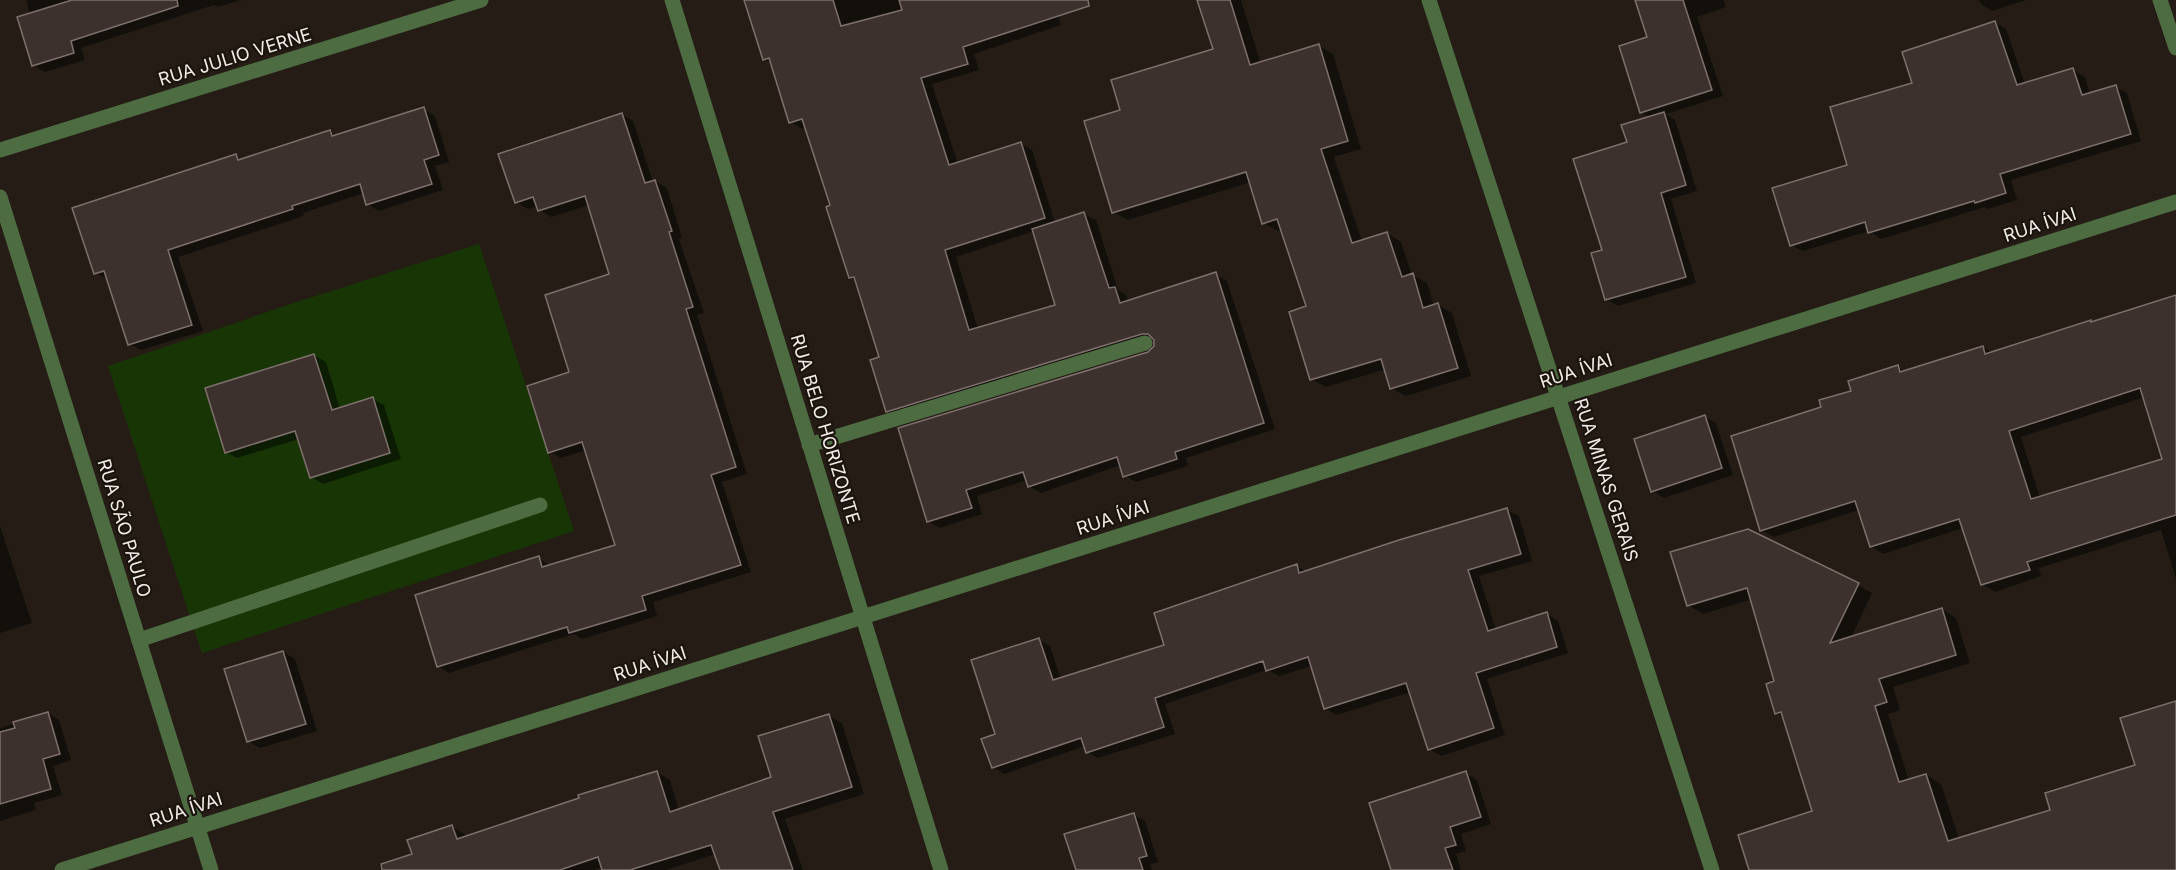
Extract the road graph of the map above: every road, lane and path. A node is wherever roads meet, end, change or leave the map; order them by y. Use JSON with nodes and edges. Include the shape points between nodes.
{"nodes":[{"id":1,"x":481,"y":0,"type":"edge"},
{"id":2,"x":672,"y":0,"type":"edge"},
{"id":3,"x":1429,"y":0,"type":"edge"},
{"id":4,"x":2160,"y":0,"type":"edge"},
{"id":5,"x":2176,"y":48,"type":"edge"},
{"id":6,"x":0,"y":150,"type":"edge"},
{"id":7,"x":0,"y":197,"type":"edge"},
{"id":8,"x":2176,"y":202,"type":"edge"},
{"id":9,"x":1145,"y":343,"type":"dead end"},
{"id":10,"x":1558,"y":397,"type":"junction"},
{"id":11,"x":809,"y":446,"type":"junction"},
{"id":12,"x":540,"y":505,"type":"dead end"},
{"id":13,"x":863,"y":617,"type":"junction"},
{"id":14,"x":139,"y":640,"type":"junction"},
{"id":15,"x":198,"y":827,"type":"junction"},
{"id":16,"x":62,"y":870,"type":"edge"},
{"id":17,"x":211,"y":870,"type":"edge"},
{"id":18,"x":941,"y":870,"type":"edge"},
{"id":19,"x":1712,"y":870,"type":"edge"}],
"edges":[{"from":1,"to":6,"type":"street","name":"RUA JULIO VERNE"},
{"from":2,"to":11,"type":"street","name":"RUA BELO HORIZONTE"},
{"from":3,"to":10,"type":"street","name":"RUA MINAS GERAIS"},
{"from":4,"to":5,"type":"street"},
{"from":7,"to":14,"type":"street","name":"RUA SÃO PAULO"},
{"from":8,"to":10,"type":"street","name":"RUA ÍVAI"},
{"from":9,"to":11,"type":"street"},
{"from":10,"to":13,"type":"street","name":"RUA ÍVAI"},
{"from":10,"to":19,"type":"street","name":"RUA MINAS GERAIS"},
{"from":11,"to":13,"type":"street","name":"RUA BELO HORIZONTE"},
{"from":12,"to":14,"type":"street"},
{"from":13,"to":15,"type":"street","name":"RUA ÍVAI"},
{"from":13,"to":18,"type":"street","name":"RUA BELO HORIZONTE"},
{"from":14,"to":15,"type":"street","name":"RUA SÃO PAULO"},
{"from":15,"to":16,"type":"street","name":"RUA ÍVAI"},
{"from":15,"to":17,"type":"street","name":"RUA SÃO PAULO"}]}
